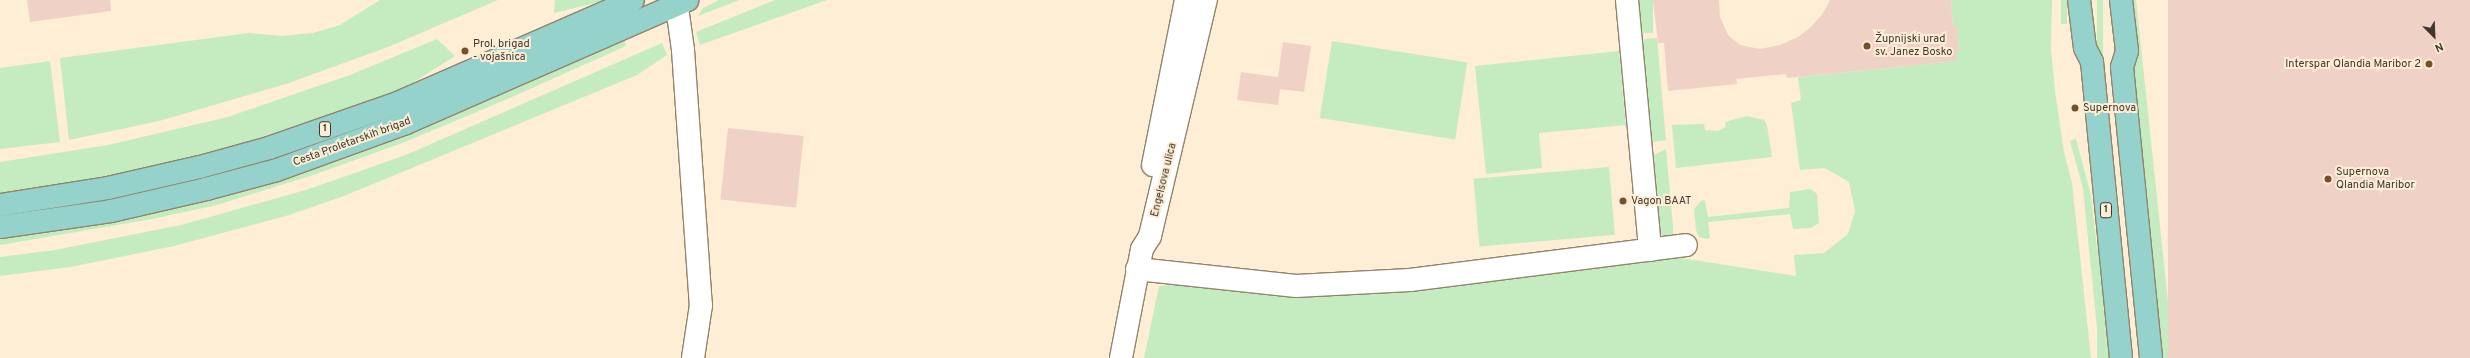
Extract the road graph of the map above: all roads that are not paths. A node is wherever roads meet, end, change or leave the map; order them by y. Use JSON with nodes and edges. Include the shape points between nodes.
{"nodes":[{"id":1,"x":633,"y":0,"type":"edge"},
{"id":2,"x":1186,"y":0,"type":"edge"},
{"id":3,"x":1206,"y":0,"type":"edge"},
{"id":4,"x":1627,"y":0,"type":"edge"},
{"id":5,"x":2079,"y":0,"type":"edge"},
{"id":6,"x":2091,"y":0,"type":"edge"},
{"id":7,"x":2110,"y":0,"type":"edge"},
{"id":8,"x":2121,"y":0,"type":"edge"},
{"id":9,"x":680,"y":1,"type":"edge"},
{"id":10,"x":2092,"y":62,"type":"junction"},
{"id":11,"x":2122,"y":67,"type":"junction"},
{"id":12,"x":0,"y":205,"type":"edge"},
{"id":13,"x":0,"y":227,"type":"edge"},
{"id":14,"x":1686,"y":245,"type":"dead end"},
{"id":15,"x":1650,"y":250,"type":"junction"},
{"id":16,"x":1140,"y":259,"type":"junction"},
{"id":17,"x":693,"y":358,"type":"edge"},
{"id":18,"x":1121,"y":358,"type":"edge"},
{"id":19,"x":2121,"y":358,"type":"edge"},
{"id":20,"x":2151,"y":358,"type":"edge"}],
"edges":[{"from":1,"to":12,"type":"main road","name":"Cesta Proletarskih brigad","number":"1","via":[[400,102],[269,148],[108,188]]},
{"from":2,"to":16,"type":"street","via":[[1140,233]]},
{"from":3,"to":16,"type":"street","name":"Engelsova ulica","via":[[1150,236]]},
{"from":4,"to":15,"type":"street"},
{"from":5,"to":10,"type":"main road","number":"1","via":[[2085,48]]},
{"from":6,"to":10,"type":"main road","via":[[2096,49]]},
{"from":7,"to":11,"type":"main road","via":[[2115,52]]},
{"from":8,"to":11,"type":"main road","via":[[2127,51]]},
{"from":9,"to":13,"type":"main road","name":"Cesta Proletarskih brigad","number":"1","via":[[413,120],[277,170],[111,211]]},
{"from":9,"to":17,"type":"street","via":[[701,305]]},
{"from":10,"to":19,"type":"main road","number":"1"},
{"from":11,"to":20,"type":"main road"},
{"from":14,"to":15,"type":"street"},
{"from":15,"to":16,"type":"street","via":[[1410,280],[1296,286]]},
{"from":16,"to":18,"type":"street","name":"Engelsova ulica"}]}
